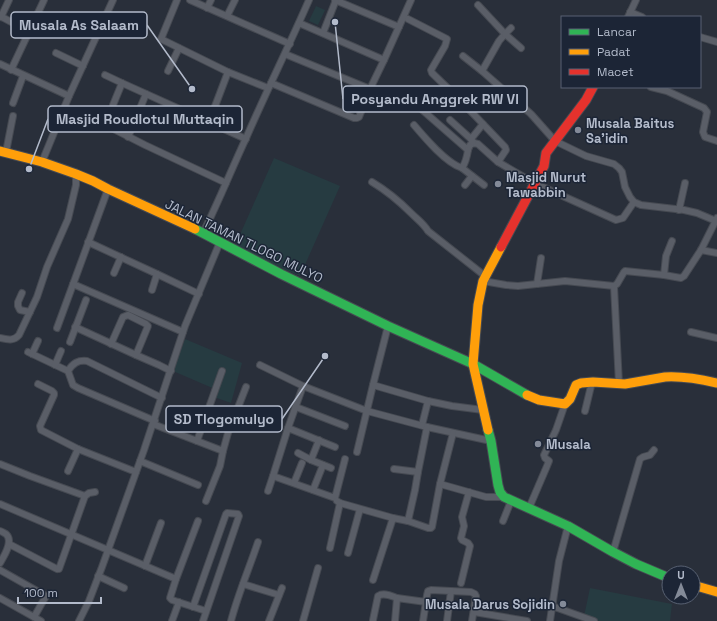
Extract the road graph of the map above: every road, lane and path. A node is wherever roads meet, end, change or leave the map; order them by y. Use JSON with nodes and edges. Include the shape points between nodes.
{"nodes":[{"id":1,"x":9,"y":0,"type":"edge"},
{"id":2,"x":44,"y":0,"type":"edge"},
{"id":3,"x":113,"y":0,"type":"edge"},
{"id":4,"x":177,"y":0,"type":"edge"},
{"id":5,"x":190,"y":0,"type":"edge"},
{"id":6,"x":211,"y":0,"type":"edge"},
{"id":7,"x":234,"y":0,"type":"edge"},
{"id":8,"x":309,"y":0,"type":"edge"},
{"id":9,"x":335,"y":0,"type":"edge"},
{"id":10,"x":411,"y":0,"type":"edge"},
{"id":11,"x":636,"y":0,"type":"edge"},
{"id":12,"x":478,"y":5,"type":"dead end"},
{"id":13,"x":207,"y":8,"type":"junction"},
{"id":14,"x":629,"y":15,"type":"edge"},
{"id":15,"x":228,"y":16,"type":"junction"},
{"id":16,"x":0,"y":17,"type":"edge"},
{"id":17,"x":408,"y":19,"type":"dead end"},
{"id":18,"x":299,"y":22,"type":"junction"},
{"id":19,"x":399,"y":27,"type":"junction"},
{"id":20,"x":511,"y":28,"type":"dead end"},
{"id":21,"x":30,"y":32,"type":"junction"},
{"id":22,"x":322,"y":33,"type":"junction"},
{"id":23,"x":505,"y":34,"type":"junction"},
{"id":24,"x":701,"y":38,"type":"edge"},
{"id":25,"x":717,"y":42,"type":"edge"},
{"id":26,"x":290,"y":44,"type":"junction"},
{"id":27,"x":179,"y":48,"type":"junction"},
{"id":28,"x":520,"y":48,"type":"dead end"},
{"id":29,"x":56,"y":53,"type":"dead end"},
{"id":30,"x":285,"y":54,"type":"junction"},
{"id":31,"x":463,"y":56,"type":"dead end"},
{"id":32,"x":384,"y":62,"type":"junction"},
{"id":33,"x":0,"y":64,"type":"edge"},
{"id":34,"x":83,"y":66,"type":"junction"},
{"id":35,"x":11,"y":70,"type":"junction"},
{"id":36,"x":168,"y":71,"type":"dead end"},
{"id":37,"x":482,"y":71,"type":"junction"},
{"id":38,"x":228,"y":72,"type":"junction"},
{"id":39,"x":105,"y":75,"type":"dead end"},
{"id":40,"x":23,"y":76,"type":"junction"},
{"id":41,"x":122,"y":83,"type":"junction"},
{"id":42,"x":270,"y":85,"type":"junction"},
{"id":43,"x":593,"y":88,"type":"edge"},
{"id":44,"x":655,"y":88,"type":"edge"},
{"id":45,"x":370,"y":89,"type":"junction"},
{"id":46,"x":146,"y":94,"type":"junction"},
{"id":47,"x":69,"y":96,"type":"junction"},
{"id":48,"x":13,"y":103,"type":"dead end"},
{"id":49,"x":113,"y":105,"type":"dead end"},
{"id":50,"x":420,"y":108,"type":"dead end"},
{"id":51,"x":13,"y":116,"type":"dead end"},
{"id":52,"x":88,"y":116,"type":"dead end"},
{"id":53,"x":450,"y":120,"type":"dead end"},
{"id":54,"x":209,"y":122,"type":"junction"},
{"id":55,"x":483,"y":124,"type":"junction"},
{"id":56,"x":414,"y":125,"type":"dead end"},
{"id":57,"x":128,"y":137,"type":"junction"},
{"id":58,"x":246,"y":139,"type":"junction"},
{"id":59,"x":472,"y":141,"type":"junction"},
{"id":60,"x":555,"y":141,"type":"junction"},
{"id":61,"x":717,"y":141,"type":"edge"},
{"id":62,"x":468,"y":150,"type":"junction"},
{"id":63,"x":3,"y":152,"type":"edge"},
{"id":64,"x":42,"y":162,"type":"junction"},
{"id":65,"x":498,"y":162,"type":"junction"},
{"id":66,"x":462,"y":168,"type":"junction"},
{"id":67,"x":76,"y":174,"type":"junction"},
{"id":68,"x":472,"y":176,"type":"junction"},
{"id":69,"x":372,"y":182,"type":"dead end"},
{"id":70,"x":226,"y":183,"type":"junction"},
{"id":71,"x":534,"y":183,"type":"junction"},
{"id":72,"x":685,"y":183,"type":"dead end"},
{"id":73,"x":465,"y":185,"type":"dead end"},
{"id":74,"x":484,"y":185,"type":"dead end"},
{"id":75,"x":108,"y":189,"type":"junction"},
{"id":76,"x":634,"y":202,"type":"junction"},
{"id":77,"x":679,"y":210,"type":"junction"},
{"id":78,"x":716,"y":219,"type":"edge"},
{"id":79,"x":203,"y":233,"type":"junction"},
{"id":80,"x":672,"y":241,"type":"dead end"},
{"id":81,"x":88,"y":242,"type":"junction"},
{"id":82,"x":220,"y":242,"type":"junction"},
{"id":83,"x":702,"y":250,"type":"junction"},
{"id":84,"x":717,"y":254,"type":"edge"},
{"id":85,"x":121,"y":257,"type":"junction"},
{"id":86,"x":541,"y":258,"type":"dead end"},
{"id":87,"x":114,"y":273,"type":"dead end"},
{"id":88,"x":158,"y":274,"type":"junction"},
{"id":89,"x":664,"y":275,"type":"junction"},
{"id":90,"x":484,"y":278,"type":"junction"},
{"id":91,"x":73,"y":284,"type":"junction"},
{"id":92,"x":537,"y":284,"type":"junction"},
{"id":93,"x":614,"y":286,"type":"junction"},
{"id":94,"x":152,"y":290,"type":"dead end"},
{"id":95,"x":22,"y":293,"type":"dead end"},
{"id":96,"x":199,"y":294,"type":"junction"},
{"id":97,"x":86,"y":300,"type":"dead end"},
{"id":98,"x":30,"y":312,"type":"junction"},
{"id":99,"x":388,"y":326,"type":"junction"},
{"id":100,"x":75,"y":327,"type":"junction"},
{"id":101,"x":57,"y":328,"type":"dead end"},
{"id":102,"x":183,"y":332,"type":"junction"},
{"id":103,"x":691,"y":332,"type":"dead end"},
{"id":104,"x":0,"y":338,"type":"edge"},
{"id":105,"x":717,"y":338,"type":"edge"},
{"id":106,"x":38,"y":341,"type":"dead end"},
{"id":107,"x":70,"y":342,"type":"dead end"},
{"id":108,"x":112,"y":344,"type":"junction"},
{"id":109,"x":61,"y":351,"type":"dead end"},
{"id":110,"x":136,"y":355,"type":"junction"},
{"id":111,"x":473,"y":364,"type":"junction"},
{"id":112,"x":55,"y":365,"type":"junction"},
{"id":113,"x":260,"y":365,"type":"dead end"},
{"id":114,"x":68,"y":371,"type":"junction"},
{"id":115,"x":171,"y":371,"type":"junction"},
{"id":116,"x":222,"y":371,"type":"dead end"},
{"id":117,"x":592,"y":382,"type":"junction"},
{"id":118,"x":717,"y":383,"type":"edge"},
{"id":119,"x":38,"y":384,"type":"dead end"},
{"id":120,"x":619,"y":384,"type":"junction"},
{"id":121,"x":373,"y":385,"type":"junction"},
{"id":122,"x":303,"y":386,"type":"junction"},
{"id":123,"x":246,"y":387,"type":"dead end"},
{"id":124,"x":162,"y":398,"type":"junction"},
{"id":125,"x":428,"y":401,"type":"junction"},
{"id":126,"x":565,"y":404,"type":"junction"},
{"id":127,"x":296,"y":407,"type":"junction"},
{"id":128,"x":483,"y":410,"type":"junction"},
{"id":129,"x":367,"y":411,"type":"junction"},
{"id":130,"x":585,"y":411,"type":"dead end"},
{"id":131,"x":154,"y":422,"type":"junction"},
{"id":132,"x":345,"y":426,"type":"dead end"},
{"id":133,"x":424,"y":426,"type":"junction"},
{"id":134,"x":288,"y":428,"type":"junction"},
{"id":135,"x":453,"y":433,"type":"junction"},
{"id":136,"x":318,"y":440,"type":"junction"},
{"id":137,"x":197,"y":441,"type":"junction"},
{"id":138,"x":491,"y":441,"type":"junction"},
{"id":139,"x":335,"y":447,"type":"dead end"},
{"id":140,"x":78,"y":450,"type":"junction"},
{"id":141,"x":654,"y":450,"type":"dead end"},
{"id":142,"x":223,"y":451,"type":"junction"},
{"id":143,"x":357,"y":452,"type":"dead end"},
{"id":144,"x":298,"y":453,"type":"dead end"},
{"id":145,"x":345,"y":459,"type":"dead end"},
{"id":146,"x":311,"y":460,"type":"junction"},
{"id":147,"x":140,"y":461,"type":"junction"},
{"id":148,"x":302,"y":463,"type":"dead end"},
{"id":149,"x":0,"y":464,"type":"edge"},
{"id":150,"x":323,"y":465,"type":"junction"},
{"id":151,"x":331,"y":468,"type":"dead end"},
{"id":152,"x":394,"y":468,"type":"dead end"},
{"id":153,"x":68,"y":471,"type":"dead end"},
{"id":154,"x":136,"y":472,"type":"junction"},
{"id":155,"x":418,"y":472,"type":"junction"},
{"id":156,"x":273,"y":476,"type":"junction"},
{"id":157,"x":294,"y":483,"type":"junction"},
{"id":158,"x":198,"y":484,"type":"dead end"},
{"id":159,"x":440,"y":484,"type":"junction"},
{"id":160,"x":313,"y":490,"type":"junction"},
{"id":161,"x":268,"y":491,"type":"dead end"},
{"id":162,"x":95,"y":492,"type":"dead end"},
{"id":163,"x":469,"y":492,"type":"junction"},
{"id":164,"x":85,"y":496,"type":"junction"},
{"id":165,"x":335,"y":498,"type":"junction"},
{"id":166,"x":507,"y":499,"type":"junction"},
{"id":167,"x":206,"y":501,"type":"dead end"},
{"id":168,"x":340,"y":503,"type":"junction"},
{"id":169,"x":0,"y":504,"type":"edge"},
{"id":170,"x":529,"y":508,"type":"junction"},
{"id":171,"x":360,"y":509,"type":"junction"},
{"id":172,"x":393,"y":518,"type":"junction"},
{"id":173,"x":198,"y":521,"type":"dead end"},
{"id":174,"x":408,"y":521,"type":"junction"},
{"id":175,"x":503,"y":521,"type":"dead end"},
{"id":176,"x":161,"y":523,"type":"dead end"},
{"id":177,"x":568,"y":526,"type":"junction"},
{"id":178,"x":0,"y":531,"type":"edge"},
{"id":179,"x":72,"y":535,"type":"junction"},
{"id":180,"x":258,"y":542,"type":"dead end"},
{"id":181,"x":9,"y":544,"type":"junction"},
{"id":182,"x":330,"y":548,"type":"dead end"},
{"id":183,"x":108,"y":550,"type":"junction"},
{"id":184,"x":613,"y":552,"type":"junction"},
{"id":185,"x":348,"y":553,"type":"dead end"},
{"id":186,"x":0,"y":563,"type":"edge"},
{"id":187,"x":145,"y":566,"type":"junction"},
{"id":188,"x":318,"y":568,"type":"dead end"},
{"id":189,"x":0,"y":570,"type":"edge"},
{"id":190,"x":661,"y":575,"type":"edge"},
{"id":191,"x":98,"y":576,"type":"junction"},
{"id":192,"x":176,"y":579,"type":"junction"},
{"id":193,"x":373,"y":580,"type":"dead end"},
{"id":194,"x":461,"y":583,"type":"dead end"},
{"id":195,"x":243,"y":584,"type":"junction"},
{"id":196,"x":701,"y":587,"type":"edge"},
{"id":197,"x":124,"y":588,"type":"dead end"},
{"id":198,"x":282,"y":588,"type":"dead end"},
{"id":199,"x":452,"y":591,"type":"junction"},
{"id":200,"x":717,"y":592,"type":"edge"},
{"id":201,"x":279,"y":596,"type":"junction"},
{"id":202,"x":0,"y":598,"type":"edge"},
{"id":203,"x":397,"y":598,"type":"junction"},
{"id":204,"x":426,"y":602,"type":"junction"},
{"id":205,"x":180,"y":603,"type":"junction"},
{"id":206,"x":552,"y":606,"type":"junction"},
{"id":207,"x":193,"y":607,"type":"junction"},
{"id":208,"x":206,"y":611,"type":"junction"},
{"id":209,"x":474,"y":612,"type":"junction"},
{"id":210,"x":34,"y":618,"type":"junction"},
{"id":211,"x":373,"y":620,"type":"edge"},
{"id":212,"x":41,"y":621,"type":"edge"},
{"id":213,"x":79,"y":621,"type":"edge"},
{"id":214,"x":173,"y":621,"type":"edge"},
{"id":215,"x":203,"y":621,"type":"edge"},
{"id":216,"x":231,"y":621,"type":"edge"},
{"id":217,"x":269,"y":621,"type":"edge"},
{"id":218,"x":303,"y":621,"type":"edge"},
{"id":219,"x":395,"y":621,"type":"edge"},
{"id":220,"x":423,"y":621,"type":"edge"},
{"id":221,"x":447,"y":621,"type":"edge"},
{"id":222,"x":472,"y":621,"type":"edge"},
{"id":223,"x":527,"y":621,"type":"edge"},
{"id":224,"x":550,"y":621,"type":"edge"},
{"id":225,"x":594,"y":621,"type":"edge"}],
"edges":[{"from":1,"to":16,"type":"street"},
{"from":2,"to":21,"type":"street"},
{"from":3,"to":34,"type":"street"},
{"from":4,"to":27,"type":"street","via":[[161,39]]},
{"from":5,"to":13,"type":"street"},
{"from":6,"to":13,"type":"street"},
{"from":7,"to":15,"type":"street"},
{"from":8,"to":18,"type":"street"},
{"from":9,"to":19,"type":"street"},
{"from":9,"to":22,"type":"street"},
{"from":10,"to":19,"type":"street"},
{"from":11,"to":14,"type":"street"},
{"from":12,"to":23,"type":"street"},
{"from":13,"to":15,"type":"street"},
{"from":15,"to":26,"type":"street"},
{"from":16,"to":21,"type":"street"},
{"from":17,"to":55,"type":"street","via":[[446,39],[446,46],[431,70],[432,74]]},
{"from":18,"to":22,"type":"street"},
{"from":18,"to":26,"type":"street"},
{"from":19,"to":32,"type":"street"},
{"from":20,"to":23,"type":"street"},
{"from":21,"to":35,"type":"street"},
{"from":22,"to":32,"type":"street"},
{"from":23,"to":28,"type":"street"},
{"from":23,"to":37,"type":"street"},
{"from":24,"to":25,"type":"street"},
{"from":26,"to":30,"type":"street"},
{"from":27,"to":36,"type":"street"},
{"from":27,"to":38,"type":"street"},
{"from":29,"to":34,"type":"street"},
{"from":30,"to":42,"type":"street"},
{"from":30,"to":45,"type":"street"},
{"from":31,"to":37,"type":"street"},
{"from":32,"to":45,"type":"street"},
{"from":33,"to":35,"type":"street"},
{"from":34,"to":47,"type":"street"},
{"from":35,"to":40,"type":"street"},
{"from":37,"to":60,"type":"street","via":[[531,114]]},
{"from":38,"to":42,"type":"street"},
{"from":38,"to":54,"type":"street"},
{"from":39,"to":41,"type":"street"},
{"from":40,"to":47,"type":"street"},
{"from":40,"to":48,"type":"street"},
{"from":41,"to":46,"type":"street"},
{"from":41,"to":49,"type":"street"},
{"from":42,"to":45,"type":"street","via":[[354,118],[359,117]]},
{"from":42,"to":58,"type":"street"},
{"from":43,"to":60,"type":"street"},
{"from":44,"to":61,"type":"street","via":[[704,108],[707,112],[703,132],[706,137]]},
{"from":46,"to":54,"type":"street"},
{"from":46,"to":57,"type":"street"},
{"from":47,"to":64,"type":"street"},
{"from":50,"to":62,"type":"street"},
{"from":51,"to":63,"type":"street"},
{"from":52,"to":57,"type":"street"},
{"from":53,"to":59,"type":"street"},
{"from":54,"to":58,"type":"street"},
{"from":55,"to":59,"type":"street"},
{"from":55,"to":65,"type":"street","via":[[506,148]]},
{"from":56,"to":66,"type":"street","via":[[449,162]]},
{"from":57,"to":70,"type":"street"},
{"from":58,"to":70,"type":"street"},
{"from":59,"to":62,"type":"street"},
{"from":59,"to":65,"type":"street"},
{"from":60,"to":71,"type":"street","via":[[546,153],[544,166]]},
{"from":60,"to":76,"type":"street","via":[[586,156],[614,164],[622,172],[625,187]]},
{"from":62,"to":66,"type":"street"},
{"from":63,"to":64,"type":"street","name":"JALAN TAMAN TLOGO MULYO"},
{"from":64,"to":67,"type":"street","name":"JALAN TAMAN TLOGO MULYO"},
{"from":65,"to":71,"type":"street"},
{"from":66,"to":68,"type":"street"},
{"from":67,"to":75,"type":"street","name":"JALAN TAMAN TLOGO MULYO"},
{"from":67,"to":98,"type":"street","via":[[76,186],[68,219]]},
{"from":68,"to":73,"type":"street"},
{"from":68,"to":74,"type":"street"},
{"from":69,"to":90,"type":"street","via":[[405,206],[428,231]]},
{"from":70,"to":79,"type":"street"},
{"from":71,"to":76,"type":"street","via":[[616,220],[623,218]]},
{"from":71,"to":90,"type":"street"},
{"from":72,"to":77,"type":"street"},
{"from":75,"to":79,"type":"street","name":"JALAN TAMAN TLOGO MULYO"},
{"from":75,"to":81,"type":"street"},
{"from":76,"to":77,"type":"street"},
{"from":77,"to":78,"type":"street"},
{"from":78,"to":83,"type":"street"},
{"from":79,"to":82,"type":"street","name":"JALAN TAMAN TLOGO MULYO"},
{"from":80,"to":89,"type":"street","via":[[666,256]]},
{"from":81,"to":85,"type":"street"},
{"from":81,"to":91,"type":"street"},
{"from":82,"to":96,"type":"street"},
{"from":82,"to":99,"type":"street","name":"JALAN TAMAN TLOGO MULYO"},
{"from":83,"to":84,"type":"street"},
{"from":83,"to":89,"type":"street","via":[[684,276],[679,278]]},
{"from":85,"to":87,"type":"street"},
{"from":85,"to":88,"type":"street"},
{"from":86,"to":92,"type":"street"},
{"from":88,"to":94,"type":"street"},
{"from":88,"to":96,"type":"street"},
{"from":89,"to":93,"type":"street","via":[[625,271],[618,284]]},
{"from":90,"to":92,"type":"street","via":[[512,285]]},
{"from":90,"to":111,"type":"street","via":[[478,305]]},
{"from":91,"to":101,"type":"street"},
{"from":91,"to":102,"type":"street"},
{"from":92,"to":93,"type":"street","via":[[565,281]]},
{"from":93,"to":120,"type":"street"},
{"from":95,"to":98,"type":"street","via":[[18,306],[20,310]]},
{"from":96,"to":102,"type":"street"},
{"from":97,"to":100,"type":"street"},
{"from":98,"to":104,"type":"street","via":[[16,338]]},
{"from":99,"to":111,"type":"street","name":"JALAN TAMAN TLOGO MULYO"},
{"from":99,"to":121,"type":"street"},
{"from":100,"to":107,"type":"street"},
{"from":100,"to":108,"type":"street"},
{"from":102,"to":115,"type":"street"},
{"from":103,"to":105,"type":"street"},
{"from":106,"to":112,"type":"street","via":[[30,353]]},
{"from":108,"to":110,"type":"street"},
{"from":108,"to":110,"type":"street","via":[[123,317],[128,316],[146,324],[148,326]]},
{"from":109,"to":112,"type":"street"},
{"from":110,"to":115,"type":"street"},
{"from":111,"to":126,"type":"street","name":"JALAN TAMAN TLOGO MULYO","via":[[530,397]]},
{"from":111,"to":128,"type":"street"},
{"from":112,"to":114,"type":"street"},
{"from":113,"to":122,"type":"street"},
{"from":114,"to":124,"type":"street","via":[[72,365],[82,360]]},
{"from":114,"to":131,"type":"street","via":[[73,385],[78,388]]},
{"from":115,"to":124,"type":"street"},
{"from":116,"to":137,"type":"street"},
{"from":117,"to":120,"type":"street"},
{"from":117,"to":126,"type":"street","via":[[576,385]]},
{"from":117,"to":130,"type":"street"},
{"from":118,"to":120,"type":"street","via":[[665,377]]},
{"from":119,"to":140,"type":"street","via":[[54,393],[40,426],[41,430]]},
{"from":121,"to":125,"type":"street"},
{"from":121,"to":129,"type":"street"},
{"from":122,"to":127,"type":"street"},
{"from":122,"to":129,"type":"street"},
{"from":123,"to":142,"type":"street"},
{"from":124,"to":131,"type":"street"},
{"from":125,"to":128,"type":"street"},
{"from":125,"to":133,"type":"street"},
{"from":126,"to":170,"type":"street","via":[[544,455],[548,461],[547,466]]},
{"from":127,"to":132,"type":"street"},
{"from":127,"to":134,"type":"street"},
{"from":128,"to":138,"type":"street"},
{"from":129,"to":133,"type":"street"},
{"from":129,"to":143,"type":"street"},
{"from":131,"to":137,"type":"street"},
{"from":131,"to":147,"type":"street"},
{"from":133,"to":135,"type":"street"},
{"from":133,"to":155,"type":"street"},
{"from":134,"to":136,"type":"street"},
{"from":134,"to":156,"type":"street"},
{"from":135,"to":138,"type":"street"},
{"from":135,"to":159,"type":"street"},
{"from":136,"to":139,"type":"street"},
{"from":136,"to":146,"type":"street"},
{"from":137,"to":142,"type":"street"},
{"from":138,"to":166,"type":"street","via":[[498,485],[500,492]]},
{"from":140,"to":153,"type":"street"},
{"from":140,"to":154,"type":"street"},
{"from":141,"to":184,"type":"street","via":[[640,460]]},
{"from":142,"to":167,"type":"street"},
{"from":144,"to":146,"type":"street"},
{"from":145,"to":165,"type":"street"},
{"from":146,"to":150,"type":"street"},
{"from":147,"to":154,"type":"street"},
{"from":147,"to":158,"type":"street"},
{"from":148,"to":157,"type":"street"},
{"from":149,"to":164,"type":"street"},
{"from":150,"to":151,"type":"street"},
{"from":150,"to":160,"type":"street"},
{"from":152,"to":155,"type":"street"},
{"from":154,"to":183,"type":"street"},
{"from":155,"to":174,"type":"street"},
{"from":156,"to":157,"type":"street"},
{"from":156,"to":161,"type":"street"},
{"from":157,"to":160,"type":"street"},
{"from":159,"to":163,"type":"street"},
{"from":159,"to":174,"type":"street","via":[[432,527]]},
{"from":160,"to":165,"type":"street"},
{"from":162,"to":164,"type":"street"},
{"from":163,"to":166,"type":"street"},
{"from":163,"to":194,"type":"street","via":[[462,516],[464,526],[461,538],[470,546]]},
{"from":164,"to":179,"type":"street"},
{"from":165,"to":168,"type":"street"},
{"from":166,"to":170,"type":"street"},
{"from":166,"to":175,"type":"street"},
{"from":168,"to":171,"type":"street"},
{"from":168,"to":182,"type":"street"},
{"from":169,"to":179,"type":"street"},
{"from":170,"to":177,"type":"street"},
{"from":171,"to":172,"type":"street"},
{"from":171,"to":185,"type":"street"},
{"from":172,"to":174,"type":"street"},
{"from":172,"to":193,"type":"street"},
{"from":173,"to":192,"type":"street"},
{"from":176,"to":187,"type":"street"},
{"from":177,"to":184,"type":"street"},
{"from":177,"to":206,"type":"street"},
{"from":178,"to":181,"type":"street","via":[[7,535]]},
{"from":179,"to":181,"type":"street","via":[[58,569]]},
{"from":179,"to":183,"type":"street"},
{"from":180,"to":195,"type":"street"},
{"from":181,"to":186,"type":"street"},
{"from":183,"to":187,"type":"street"},
{"from":183,"to":191,"type":"street"},
{"from":184,"to":190,"type":"street"},
{"from":187,"to":192,"type":"street"},
{"from":188,"to":218,"type":"street"},
{"from":189,"to":210,"type":"street","via":[[46,596]]},
{"from":191,"to":197,"type":"street"},
{"from":191,"to":213,"type":"street"},
{"from":192,"to":205,"type":"street","via":[[170,598]]},
{"from":195,"to":201,"type":"street"},
{"from":195,"to":216,"type":"street"},
{"from":196,"to":200,"type":"street"},
{"from":198,"to":201,"type":"street"},
{"from":199,"to":204,"type":"street","via":[[428,591]]},
{"from":199,"to":209,"type":"street","via":[[475,594]]},
{"from":199,"to":221,"type":"street"},
{"from":201,"to":217,"type":"street"},
{"from":202,"to":210,"type":"street"},
{"from":203,"to":204,"type":"street"},
{"from":203,"to":211,"type":"street","via":[[380,594]]},
{"from":203,"to":219,"type":"street"},
{"from":204,"to":220,"type":"street"},
{"from":205,"to":207,"type":"street"},
{"from":205,"to":214,"type":"street"},
{"from":206,"to":224,"type":"street"},
{"from":206,"to":225,"type":"street"},
{"from":207,"to":208,"type":"street"},
{"from":207,"to":208,"type":"street","via":[[226,515],[238,514]]},
{"from":208,"to":215,"type":"street"},
{"from":209,"to":222,"type":"street"},
{"from":209,"to":223,"type":"street"},
{"from":210,"to":212,"type":"street"}]}
